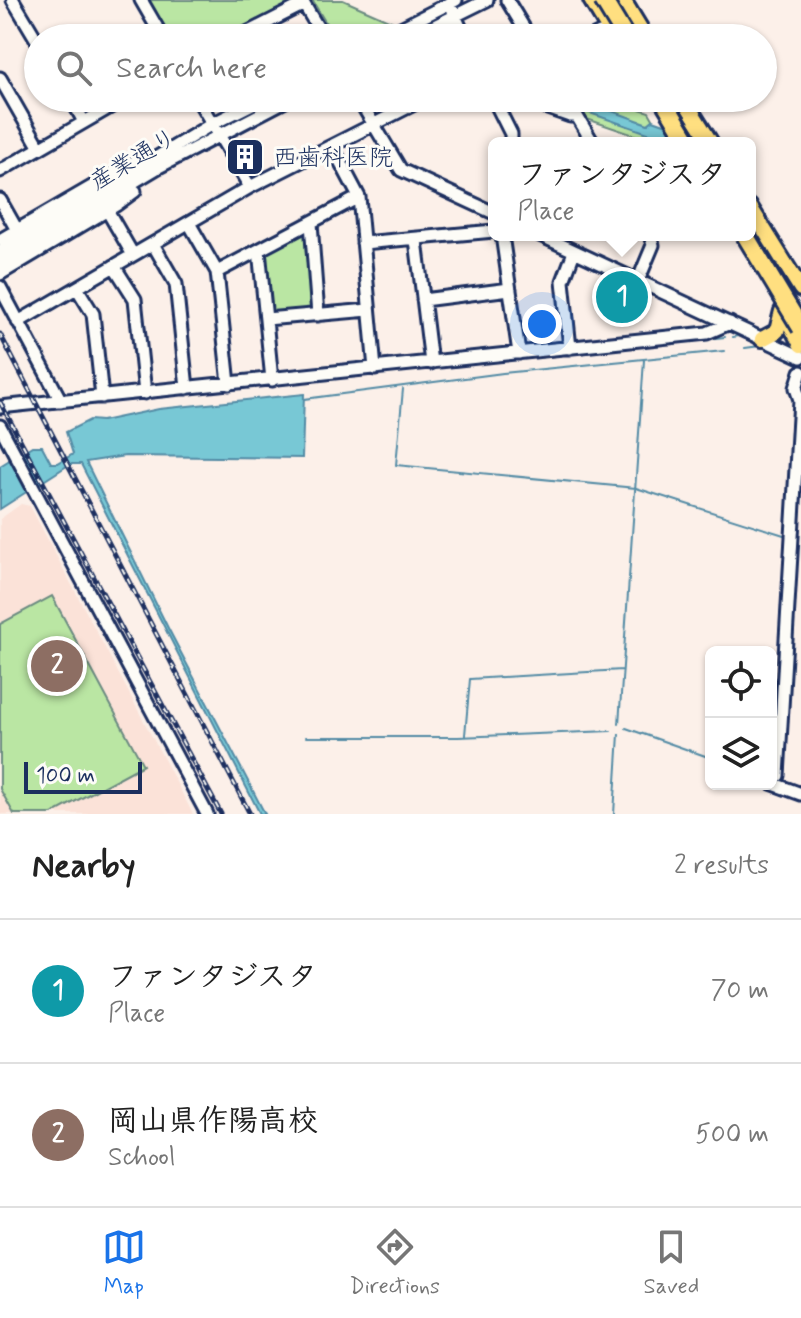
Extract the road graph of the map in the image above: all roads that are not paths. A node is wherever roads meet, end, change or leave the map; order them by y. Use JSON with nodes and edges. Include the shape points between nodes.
{"nodes":[{"id":1,"x":13,"y":0,"type":"edge"},
{"id":2,"x":141,"y":0,"type":"edge"},
{"id":3,"x":487,"y":0,"type":"edge"},
{"id":4,"x":507,"y":0,"type":"edge"},
{"id":5,"x":591,"y":0,"type":"edge"},
{"id":6,"x":603,"y":0,"type":"edge"},
{"id":7,"x":623,"y":0,"type":"edge"},
{"id":8,"x":451,"y":1,"type":"edge"},
{"id":9,"x":303,"y":2,"type":"edge"},
{"id":10,"x":455,"y":16,"type":"junction"},
{"id":11,"x":27,"y":24,"type":"edge"},
{"id":12,"x":155,"y":24,"type":"edge"},
{"id":13,"x":263,"y":24,"type":"edge"},
{"id":14,"x":316,"y":24,"type":"edge"},
{"id":15,"x":407,"y":24,"type":"edge"},
{"id":16,"x":439,"y":24,"type":"edge"},
{"id":17,"x":459,"y":24,"type":"edge"},
{"id":18,"x":522,"y":24,"type":"edge"},
{"id":19,"x":608,"y":24,"type":"edge"},
{"id":20,"x":612,"y":24,"type":"edge"},
{"id":21,"x":638,"y":24,"type":"edge"},
{"id":22,"x":0,"y":78,"type":"edge"},
{"id":23,"x":79,"y":112,"type":"edge"},
{"id":24,"x":102,"y":112,"type":"edge"},
{"id":25,"x":206,"y":112,"type":"edge"},
{"id":26,"x":242,"y":112,"type":"edge"},
{"id":27,"x":257,"y":112,"type":"edge"},
{"id":28,"x":366,"y":112,"type":"edge"},
{"id":29,"x":399,"y":112,"type":"edge"},
{"id":30,"x":500,"y":112,"type":"edge"},
{"id":31,"x":559,"y":112,"type":"edge"},
{"id":32,"x":575,"y":112,"type":"edge"},
{"id":33,"x":662,"y":112,"type":"edge"},
{"id":34,"x":670,"y":112,"type":"edge"},
{"id":35,"x":677,"y":112,"type":"edge"},
{"id":36,"x":691,"y":112,"type":"edge"},
{"id":37,"x":577,"y":116,"type":"junction"},
{"id":38,"x":667,"y":121,"type":"junction"},
{"id":39,"x":84,"y":122,"type":"junction"},
{"id":40,"x":373,"y":125,"type":"junction"},
{"id":41,"x":216,"y":129,"type":"junction"},
{"id":42,"x":511,"y":137,"type":"edge"},
{"id":43,"x":589,"y":137,"type":"edge"},
{"id":44,"x":676,"y":137,"type":"edge"},
{"id":45,"x":685,"y":137,"type":"edge"},
{"id":46,"x":707,"y":137,"type":"edge"},
{"id":47,"x":332,"y":146,"type":"junction"},
{"id":48,"x":40,"y":148,"type":"junction"},
{"id":49,"x":154,"y":165,"type":"junction"},
{"id":50,"x":0,"y":171,"type":"edge"},
{"id":51,"x":250,"y":187,"type":"junction"},
{"id":52,"x":359,"y":197,"type":"junction"},
{"id":53,"x":0,"y":200,"type":"edge"},
{"id":54,"x":107,"y":210,"type":"junction"},
{"id":55,"x":488,"y":210,"type":"edge"},
{"id":56,"x":756,"y":217,"type":"edge"},
{"id":57,"x":189,"y":223,"type":"junction"},
{"id":58,"x":311,"y":223,"type":"junction"},
{"id":59,"x":17,"y":230,"type":"junction"},
{"id":60,"x":488,"y":232,"type":"edge"},
{"id":61,"x":0,"y":240,"type":"edge"},
{"id":62,"x":416,"y":240,"type":"junction"},
{"id":63,"x":503,"y":241,"type":"edge"},
{"id":64,"x":552,"y":241,"type":"edge"},
{"id":65,"x":652,"y":241,"type":"edge"},
{"id":66,"x":740,"y":241,"type":"edge"},
{"id":67,"x":749,"y":241,"type":"edge"},
{"id":68,"x":363,"y":243,"type":"junction"},
{"id":69,"x":153,"y":244,"type":"junction"},
{"id":70,"x":259,"y":250,"type":"junction"},
{"id":71,"x":0,"y":252,"type":"edge"},
{"id":72,"x":574,"y":252,"type":"junction"},
{"id":73,"x":133,"y":255,"type":"junction"},
{"id":74,"x":0,"y":262,"type":"edge"},
{"id":75,"x":114,"y":266,"type":"junction"},
{"id":76,"x":788,"y":269,"type":"junction"},
{"id":77,"x":217,"y":272,"type":"junction"},
{"id":78,"x":0,"y":274,"type":"edge"},
{"id":79,"x":638,"y":281,"type":"junction"},
{"id":80,"x":765,"y":283,"type":"junction"},
{"id":81,"x":0,"y":287,"type":"edge"},
{"id":82,"x":77,"y":288,"type":"junction"},
{"id":83,"x":510,"y":289,"type":"junction"},
{"id":84,"x":801,"y":289,"type":"edge"},
{"id":85,"x":423,"y":300,"type":"junction"},
{"id":86,"x":369,"y":310,"type":"junction"},
{"id":87,"x":782,"y":311,"type":"junction"},
{"id":88,"x":318,"y":315,"type":"junction"},
{"id":89,"x":266,"y":319,"type":"junction"},
{"id":90,"x":18,"y":322,"type":"junction"},
{"id":91,"x":730,"y":323,"type":"junction"},
{"id":92,"x":801,"y":328,"type":"edge"},
{"id":93,"x":762,"y":339,"type":"junction"},
{"id":94,"x":801,"y":345,"type":"edge"},
{"id":95,"x":570,"y":348,"type":"junction"},
{"id":96,"x":519,"y":353,"type":"junction"},
{"id":97,"x":801,"y":357,"type":"edge"},
{"id":98,"x":431,"y":363,"type":"junction"},
{"id":99,"x":375,"y":369,"type":"junction"},
{"id":100,"x":801,"y":372,"type":"edge"},
{"id":101,"x":272,"y":380,"type":"junction"},
{"id":102,"x":229,"y":384,"type":"junction"},
{"id":103,"x":187,"y":388,"type":"junction"},
{"id":104,"x":145,"y":393,"type":"junction"},
{"id":105,"x":102,"y":397,"type":"junction"},
{"id":106,"x":61,"y":401,"type":"junction"},
{"id":107,"x":0,"y":407,"type":"edge"},
{"id":108,"x":0,"y":426,"type":"edge"},
{"id":109,"x":777,"y":751,"type":"edge"},
{"id":110,"x":777,"y":781,"type":"edge"},
{"id":111,"x":801,"y":794,"type":"edge"},
{"id":112,"x":207,"y":814,"type":"edge"}],
"edges":[{"from":1,"to":11,"type":"street"},
{"from":2,"to":12,"type":"street"},
{"from":3,"to":10,"type":"street"},
{"from":4,"to":18,"type":"street"},
{"from":5,"to":19,"type":"main road"},
{"from":6,"to":20,"type":"highway","bridge":true},
{"from":7,"to":21,"type":"main road"},
{"from":8,"to":10,"type":"street"},
{"from":8,"to":15,"type":"street"},
{"from":9,"to":13,"type":"street"},
{"from":9,"to":14,"type":"street"},
{"from":10,"to":16,"type":"street"},
{"from":10,"to":17,"type":"street"},
{"from":22,"to":48,"type":"street"},
{"from":23,"to":39,"type":"street"},
{"from":24,"to":39,"type":"street"},
{"from":25,"to":41,"type":"street"},
{"from":26,"to":41,"type":"street","name":"産業通り"},
{"from":27,"to":41,"type":"street","name":"産業通り"},
{"from":28,"to":40,"type":"street"},
{"from":29,"to":40,"type":"street"},
{"from":30,"to":42,"type":"street"},
{"from":31,"to":37,"type":"street"},
{"from":32,"to":37,"type":"street"},
{"from":33,"to":38,"type":"main road"},
{"from":34,"to":45,"type":"highway","bridge":true},
{"from":35,"to":38,"type":"main road"},
{"from":36,"to":46,"type":"main road"},
{"from":37,"to":43,"type":"street"},
{"from":38,"to":44,"type":"main road"},
{"from":39,"to":48,"type":"street"},
{"from":40,"to":47,"type":"street"},
{"from":40,"to":55,"type":"street","via":[[401,170]]},
{"from":41,"to":49,"type":"street","name":"産業通り"},
{"from":41,"to":51,"type":"street"},
{"from":47,"to":51,"type":"street"},
{"from":47,"to":52,"type":"street"},
{"from":48,"to":50,"type":"street"},
{"from":49,"to":54,"type":"street","via":[[151,181]]},
{"from":49,"to":59,"type":"street","via":[[138,160]]},
{"from":49,"to":71,"type":"street","name":"産業通り"},
{"from":49,"to":74,"type":"street","name":"産業通り"},
{"from":51,"to":57,"type":"street"},
{"from":52,"to":58,"type":"street"},
{"from":52,"to":68,"type":"street"},
{"from":53,"to":59,"type":"street"},
{"from":54,"to":73,"type":"street"},
{"from":54,"to":78,"type":"street"},
{"from":56,"to":76,"type":"main road"},
{"from":57,"to":69,"type":"street"},
{"from":57,"to":77,"type":"street"},
{"from":58,"to":70,"type":"street"},
{"from":58,"to":88,"type":"street"},
{"from":59,"to":61,"type":"street"},
{"from":60,"to":62,"type":"street"},
{"from":62,"to":68,"type":"street"},
{"from":62,"to":85,"type":"street"},
{"from":63,"to":83,"type":"street"},
{"from":64,"to":72,"type":"street"},
{"from":65,"to":79,"type":"street"},
{"from":66,"to":80,"type":"main road"},
{"from":67,"to":92,"type":"highway","bridge":true},
{"from":68,"to":86,"type":"street"},
{"from":69,"to":73,"type":"street"},
{"from":69,"to":103,"type":"street","via":[[176,284]]},
{"from":70,"to":77,"type":"street"},
{"from":70,"to":89,"type":"street"},
{"from":72,"to":79,"type":"street"},
{"from":72,"to":95,"type":"street","via":[[563,281]]},
{"from":73,"to":75,"type":"street"},
{"from":75,"to":82,"type":"street"},
{"from":75,"to":104,"type":"street","via":[[135,299]]},
{"from":76,"to":80,"type":"main road"},
{"from":76,"to":84,"type":"main road"},
{"from":77,"to":102,"type":"street"},
{"from":79,"to":91,"type":"street"},
{"from":80,"to":87,"type":"main road"},
{"from":81,"to":90,"type":"street"},
{"from":82,"to":90,"type":"street"},
{"from":82,"to":105,"type":"street","via":[[93,314]]},
{"from":83,"to":85,"type":"street"},
{"from":83,"to":96,"type":"street"},
{"from":85,"to":98,"type":"street"},
{"from":86,"to":88,"type":"street"},
{"from":86,"to":99,"type":"street"},
{"from":87,"to":93,"type":"main road","via":[[777,331]]},
{"from":87,"to":94,"type":"main road"},
{"from":88,"to":89,"type":"street"},
{"from":89,"to":101,"type":"street"},
{"from":90,"to":106,"type":"street"},
{"from":91,"to":93,"type":"street"},
{"from":91,"to":95,"type":"street","via":[[707,333]]},
{"from":93,"to":97,"type":"street"},
{"from":95,"to":96,"type":"street"},
{"from":96,"to":98,"type":"street"},
{"from":98,"to":99,"type":"street"},
{"from":99,"to":101,"type":"street"},
{"from":100,"to":109,"type":"street"},
{"from":101,"to":102,"type":"street"},
{"from":102,"to":103,"type":"street"},
{"from":103,"to":104,"type":"street"},
{"from":104,"to":105,"type":"street"},
{"from":105,"to":106,"type":"street"},
{"from":106,"to":107,"type":"street"},
{"from":108,"to":112,"type":"street"},
{"from":110,"to":111,"type":"street"}]}
